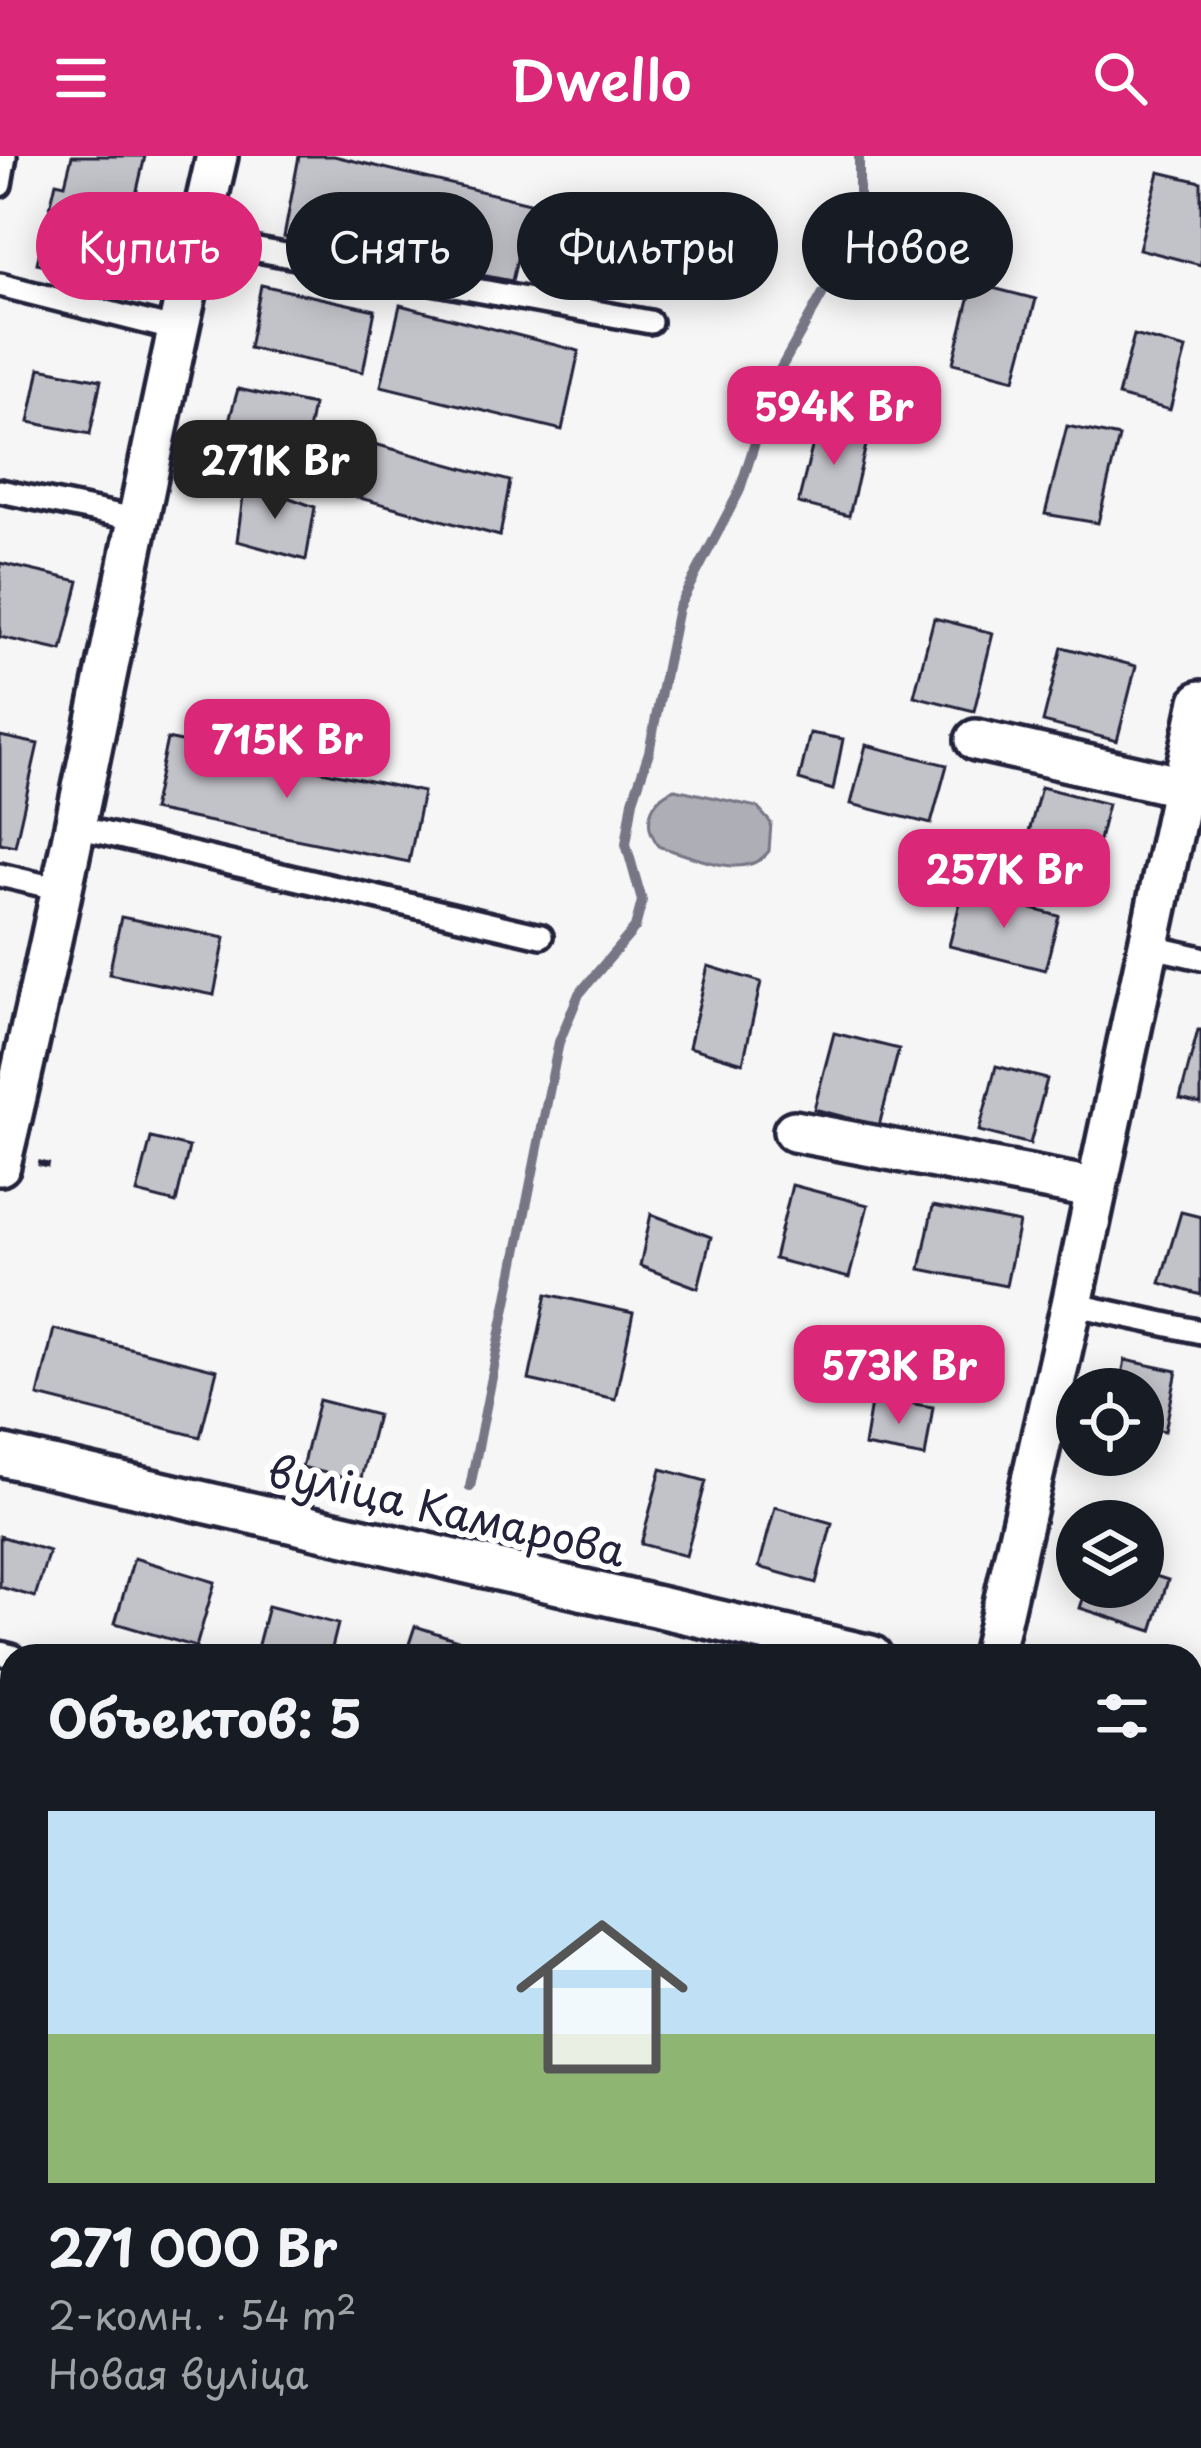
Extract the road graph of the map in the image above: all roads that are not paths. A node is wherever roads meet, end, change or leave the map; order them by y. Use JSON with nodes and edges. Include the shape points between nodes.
{"nodes":[{"id":1,"x":5,"y":156,"type":"edge"},
{"id":2,"x":217,"y":156,"type":"edge"},
{"id":3,"x":0,"y":185,"type":"edge"},
{"id":4,"x":209,"y":192,"type":"edge"},
{"id":5,"x":262,"y":251,"type":"edge"},
{"id":6,"x":0,"y":285,"type":"edge"},
{"id":7,"x":184,"y":300,"type":"edge"},
{"id":8,"x":650,"y":322,"type":"dead end"},
{"id":9,"x":177,"y":330,"type":"junction"},
{"id":10,"x":0,"y":491,"type":"edge"},
{"id":11,"x":140,"y":520,"type":"junction"},
{"id":12,"x":1201,"y":701,"type":"edge"},
{"id":13,"x":976,"y":740,"type":"dead end"},
{"id":14,"x":1183,"y":787,"type":"junction"},
{"id":15,"x":77,"y":827,"type":"junction"},
{"id":16,"x":0,"y":875,"type":"edge"},
{"id":17,"x":64,"y":890,"type":"junction"},
{"id":18,"x":541,"y":936,"type":"dead end"},
{"id":19,"x":1148,"y":946,"type":"junction"},
{"id":20,"x":1201,"y":958,"type":"edge"},
{"id":21,"x":794,"y":1131,"type":"dead end"},
{"id":22,"x":0,"y":1165,"type":"edge"},
{"id":23,"x":1097,"y":1189,"type":"junction"},
{"id":24,"x":1072,"y":1304,"type":"junction"},
{"id":25,"x":1201,"y":1332,"type":"edge"},
{"id":26,"x":0,"y":1455,"type":"edge"},
{"id":27,"x":820,"y":1644,"type":"edge"},
{"id":28,"x":995,"y":1644,"type":"edge"}],
"edges":[{"from":1,"to":3,"type":"lane"},
{"from":2,"to":4,"type":"street"},
{"from":5,"to":8,"type":"lane"},
{"from":6,"to":9,"type":"lane"},
{"from":7,"to":9,"type":"street"},
{"from":9,"to":11,"type":"street"},
{"from":10,"to":11,"type":"lane"},
{"from":11,"to":15,"type":"street"},
{"from":12,"to":14,"type":"street"},
{"from":13,"to":14,"type":"street"},
{"from":14,"to":19,"type":"street"},
{"from":15,"to":17,"type":"street"},
{"from":15,"to":18,"type":"lane"},
{"from":16,"to":17,"type":"lane"},
{"from":17,"to":22,"type":"street"},
{"from":19,"to":20,"type":"lane"},
{"from":19,"to":23,"type":"street"},
{"from":21,"to":23,"type":"street"},
{"from":23,"to":24,"type":"street"},
{"from":24,"to":25,"type":"lane"},
{"from":24,"to":28,"type":"street"},
{"from":26,"to":27,"type":"street","name":"вуліца Камарова"}]}
